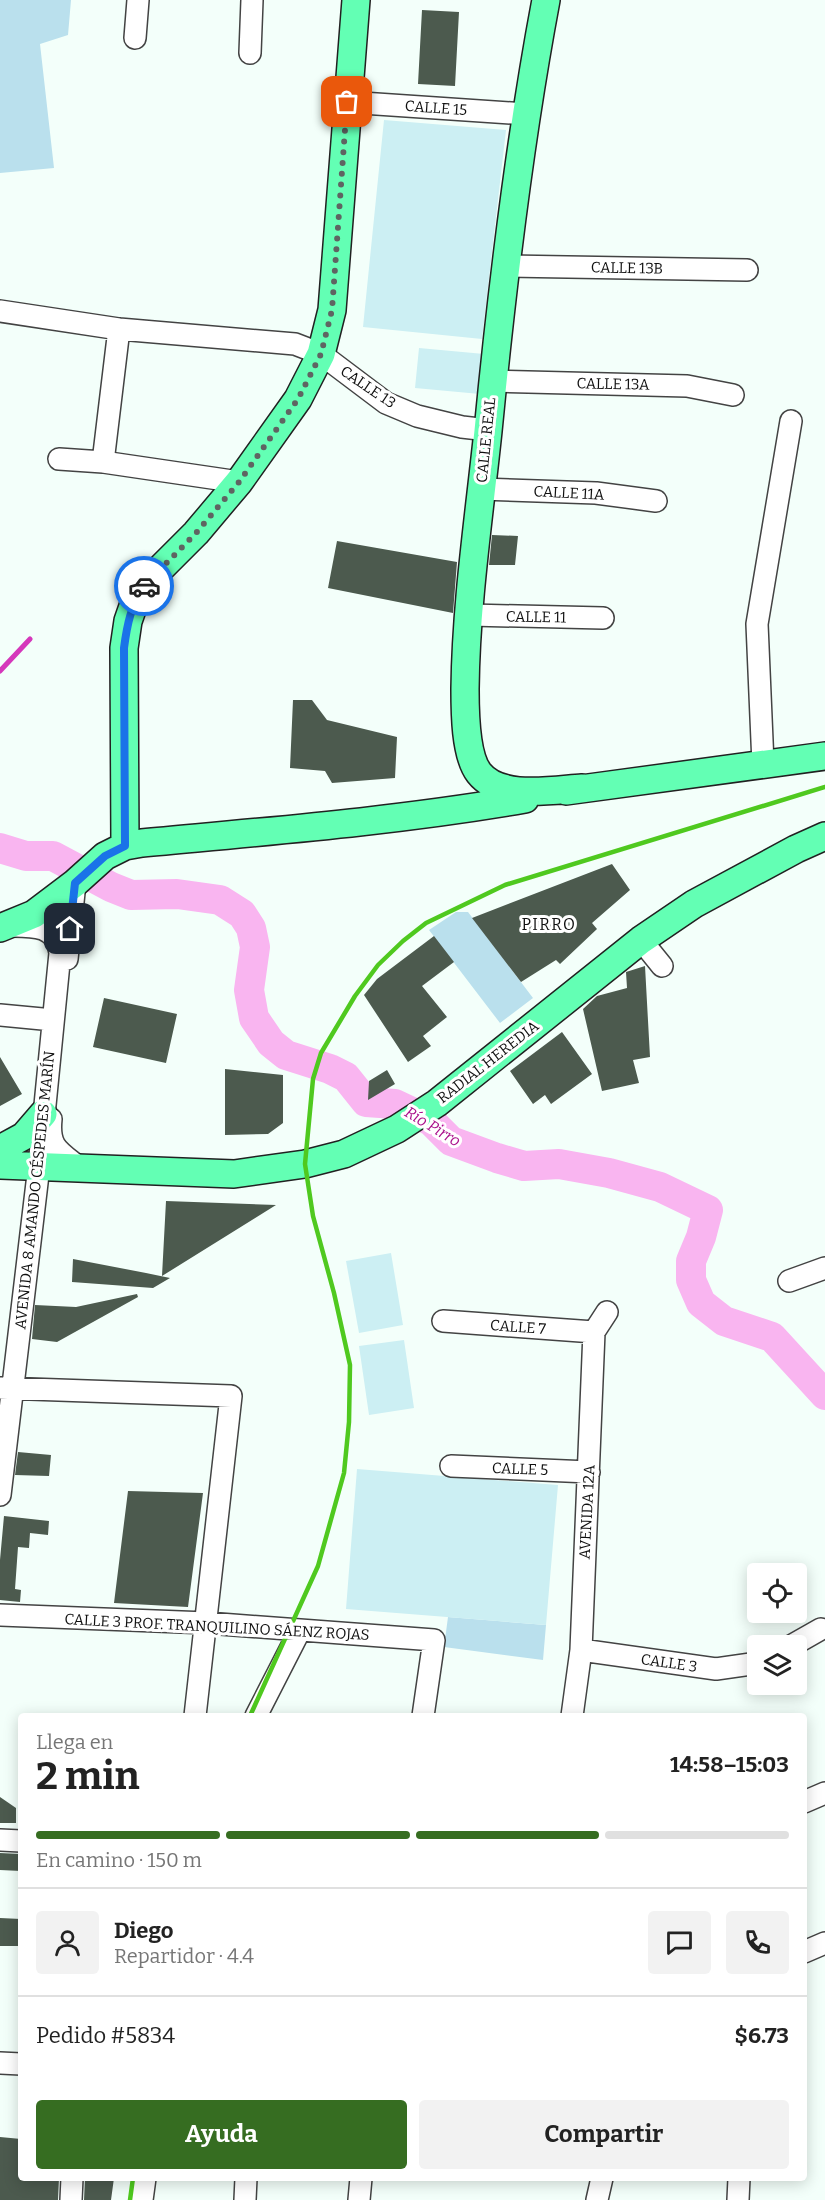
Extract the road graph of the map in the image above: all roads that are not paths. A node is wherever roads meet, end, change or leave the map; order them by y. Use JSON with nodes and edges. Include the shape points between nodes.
{"nodes":[{"id":1,"x":138,"y":0,"type":"edge"},
{"id":2,"x":252,"y":0,"type":"edge"},
{"id":3,"x":356,"y":0,"type":"edge"},
{"id":4,"x":546,"y":0,"type":"edge"},
{"id":5,"x":135,"y":38,"type":"dead end"},
{"id":6,"x":249,"y":53,"type":"dead end"},
{"id":7,"x":347,"y":102,"type":"junction"},
{"id":8,"x":526,"y":114,"type":"junction"},
{"id":9,"x":506,"y":266,"type":"junction"},
{"id":10,"x":747,"y":270,"type":"dead end"},
{"id":11,"x":0,"y":311,"type":"edge"},
{"id":12,"x":119,"y":329,"type":"junction"},
{"id":13,"x":321,"y":354,"type":"junction"},
{"id":14,"x":492,"y":381,"type":"junction"},
{"id":15,"x":733,"y":395,"type":"dead end"},
{"id":16,"x":791,"y":421,"type":"dead end"},
{"id":17,"x":488,"y":430,"type":"junction"},
{"id":18,"x":59,"y":459,"type":"dead end"},
{"id":19,"x":103,"y":462,"type":"junction"},
{"id":20,"x":239,"y":482,"type":"junction"},
{"id":21,"x":481,"y":489,"type":"junction"},
{"id":22,"x":656,"y":501,"type":"dead end"},
{"id":23,"x":470,"y":615,"type":"junction"},
{"id":24,"x":603,"y":618,"type":"dead end"},
{"id":25,"x":825,"y":756,"type":"edge"},
{"id":26,"x":763,"y":764,"type":"junction"},
{"id":27,"x":582,"y":788,"type":"junction"},
{"id":28,"x":825,"y":836,"type":"edge"},
{"id":29,"x":115,"y":851,"type":"junction"},
{"id":30,"x":77,"y":882,"type":"junction"},
{"id":31,"x":3,"y":927,"type":"edge"},
{"id":32,"x":641,"y":940,"type":"junction"},
{"id":33,"x":662,"y":966,"type":"dead end"},
{"id":34,"x":0,"y":1015,"type":"edge"},
{"id":35,"x":53,"y":1020,"type":"junction"},
{"id":36,"x":43,"y":1114,"type":"junction"},
{"id":37,"x":0,"y":1149,"type":"edge"},
{"id":38,"x":0,"y":1165,"type":"edge"},
{"id":39,"x":39,"y":1166,"type":"junction"},
{"id":40,"x":80,"y":1168,"type":"junction"},
{"id":41,"x":825,"y":1268,"type":"edge"},
{"id":42,"x":789,"y":1281,"type":"dead end"},
{"id":43,"x":608,"y":1312,"type":"dead end"},
{"id":44,"x":443,"y":1321,"type":"dead end"},
{"id":45,"x":594,"y":1332,"type":"junction"},
{"id":46,"x":7,"y":1388,"type":"edge"},
{"id":47,"x":451,"y":1466,"type":"dead end"},
{"id":48,"x":589,"y":1472,"type":"junction"},
{"id":49,"x":0,"y":1495,"type":"edge"},
{"id":50,"x":0,"y":1615,"type":"edge"},
{"id":51,"x":207,"y":1623,"type":"junction"},
{"id":52,"x":821,"y":1629,"type":"dead end"},
{"id":53,"x":300,"y":1630,"type":"junction"},
{"id":54,"x":807,"y":1637,"type":"edge"},
{"id":55,"x":581,"y":1650,"type":"junction"},
{"id":56,"x":747,"y":1665,"type":"edge"},
{"id":57,"x":195,"y":1713,"type":"edge"},
{"id":58,"x":258,"y":1713,"type":"edge"},
{"id":59,"x":423,"y":1713,"type":"edge"},
{"id":60,"x":572,"y":1713,"type":"edge"},
{"id":61,"x":825,"y":1793,"type":"edge"},
{"id":62,"x":807,"y":1801,"type":"edge"},
{"id":63,"x":0,"y":1840,"type":"edge"},
{"id":64,"x":18,"y":1841,"type":"edge"},
{"id":65,"x":825,"y":1943,"type":"edge"},
{"id":66,"x":807,"y":1951,"type":"edge"},
{"id":67,"x":0,"y":2063,"type":"edge"},
{"id":68,"x":18,"y":2064,"type":"edge"},
{"id":69,"x":72,"y":2181,"type":"edge"},
{"id":70,"x":145,"y":2181,"type":"edge"},
{"id":71,"x":246,"y":2181,"type":"edge"},
{"id":72,"x":362,"y":2181,"type":"edge"},
{"id":73,"x":601,"y":2181,"type":"edge"},
{"id":74,"x":739,"y":2181,"type":"edge"},
{"id":75,"x":71,"y":2200,"type":"edge"},
{"id":76,"x":142,"y":2200,"type":"edge"},
{"id":77,"x":245,"y":2200,"type":"edge"},
{"id":78,"x":359,"y":2200,"type":"edge"},
{"id":79,"x":597,"y":2200,"type":"edge"},
{"id":80,"x":738,"y":2200,"type":"edge"}],
"edges":[{"from":1,"to":5,"type":"street"},
{"from":2,"to":6,"type":"street"},
{"from":3,"to":7,"type":"main road"},
{"from":4,"to":8,"type":"main road","name":"CALLE REAL"},
{"from":7,"to":8,"type":"street","name":"CALLE 15"},
{"from":7,"to":13,"type":"main road","via":[[332,310]]},
{"from":8,"to":9,"type":"main road","name":"CALLE REAL"},
{"from":9,"to":10,"type":"street","name":"CALLE 13B"},
{"from":9,"to":14,"type":"main road","name":"CALLE REAL"},
{"from":11,"to":12,"type":"street","name":"CALLE 13"},
{"from":12,"to":13,"type":"street","name":"CALLE 13","via":[[295,344]]},
{"from":12,"to":19,"type":"street"},
{"from":13,"to":17,"type":"street","name":"CALLE 13","via":[[386,403],[417,416]]},
{"from":13,"to":20,"type":"main road","via":[[298,399]]},
{"from":14,"to":15,"type":"street","name":"CALLE 13A","via":[[687,386]]},
{"from":14,"to":17,"type":"main road","name":"CALLE REAL"},
{"from":16,"to":26,"type":"street","via":[[757,624]]},
{"from":17,"to":21,"type":"main road","name":"CALLE REAL"},
{"from":18,"to":19,"type":"street"},
{"from":19,"to":20,"type":"street"},
{"from":20,"to":29,"type":"main road","via":[[149,580],[136,598],[128,621]]},
{"from":21,"to":22,"type":"street","name":"CALLE 11A","via":[[596,493]]},
{"from":21,"to":23,"type":"main road","name":"CALLE REAL"},
{"from":23,"to":24,"type":"street","name":"CALLE 11"},
{"from":23,"to":27,"type":"main road","name":"CALLE REAL","via":[[467,725],[471,756],[479,773],[504,790]]},
{"from":25,"to":26,"type":"main road"},
{"from":26,"to":27,"type":"main road"},
{"from":27,"to":29,"type":"main road","via":[[461,809],[142,843]]},
{"from":28,"to":32,"type":"main road","name":"RADIAL HEREDIA","via":[[724,886]]},
{"from":29,"to":30,"type":"main road"},
{"from":30,"to":31,"type":"main road","via":[[34,914]]},
{"from":30,"to":40,"type":"street","name":"AVENIDA 8 AMANDO CÉSPEDES MARÍN","via":[[49,1134],[59,1151]]},
{"from":31,"to":35,"type":"street","name":"AVENIDA 8 AMANDO CÉSPEDES MARÍN","via":[[31,926],[52,933],[58,941]]},
{"from":32,"to":33,"type":"street"},
{"from":32,"to":40,"type":"main road","name":"RADIAL HEREDIA","via":[[438,1103],[397,1129],[344,1154],[234,1174]]},
{"from":34,"to":35,"type":"street"},
{"from":35,"to":36,"type":"street","name":"AVENIDA 8 AMANDO CÉSPEDES MARÍN"},
{"from":36,"to":37,"type":"main road","via":[[24,1136]]},
{"from":36,"to":39,"type":"street","name":"AVENIDA 8 AMANDO CÉSPEDES MARÍN"},
{"from":38,"to":39,"type":"main road"},
{"from":39,"to":40,"type":"main road","name":"RADIAL HEREDIA"},
{"from":39,"to":46,"type":"street","name":"AVENIDA 8 AMANDO CÉSPEDES MARÍN"},
{"from":41,"to":42,"type":"street"},
{"from":43,"to":45,"type":"street"},
{"from":44,"to":45,"type":"street","name":"CALLE 7"},
{"from":45,"to":48,"type":"street","name":"AVENIDA 12A"},
{"from":46,"to":49,"type":"street","name":"AVENIDA 8 AMANDO CÉSPEDES MARÍN"},
{"from":46,"to":51,"type":"street","via":[[231,1396]]},
{"from":47,"to":48,"type":"street","name":"CALLE 5"},
{"from":48,"to":55,"type":"street","name":"AVENIDA 12A"},
{"from":50,"to":51,"type":"street","name":"CALLE 3 PROF. TRANQUILINO SÁENZ ROJAS"},
{"from":51,"to":53,"type":"street","name":"CALLE 3 PROF. TRANQUILINO SÁENZ ROJAS"},
{"from":51,"to":57,"type":"street"},
{"from":52,"to":54,"type":"street"},
{"from":53,"to":58,"type":"street"},
{"from":53,"to":59,"type":"street","name":"CALLE 3 PROF. TRANQUILINO SÁENZ ROJAS","via":[[434,1640]]},
{"from":55,"to":56,"type":"street","name":"CALLE 3","via":[[717,1669]]},
{"from":55,"to":60,"type":"street","name":"AVENIDA 12A"},
{"from":61,"to":62,"type":"street"},
{"from":63,"to":64,"type":"street"},
{"from":65,"to":66,"type":"street"},
{"from":67,"to":68,"type":"street"},
{"from":69,"to":75,"type":"street"},
{"from":70,"to":76,"type":"street"},
{"from":71,"to":77,"type":"street"},
{"from":72,"to":78,"type":"street"},
{"from":73,"to":79,"type":"street"},
{"from":74,"to":80,"type":"street"}]}
